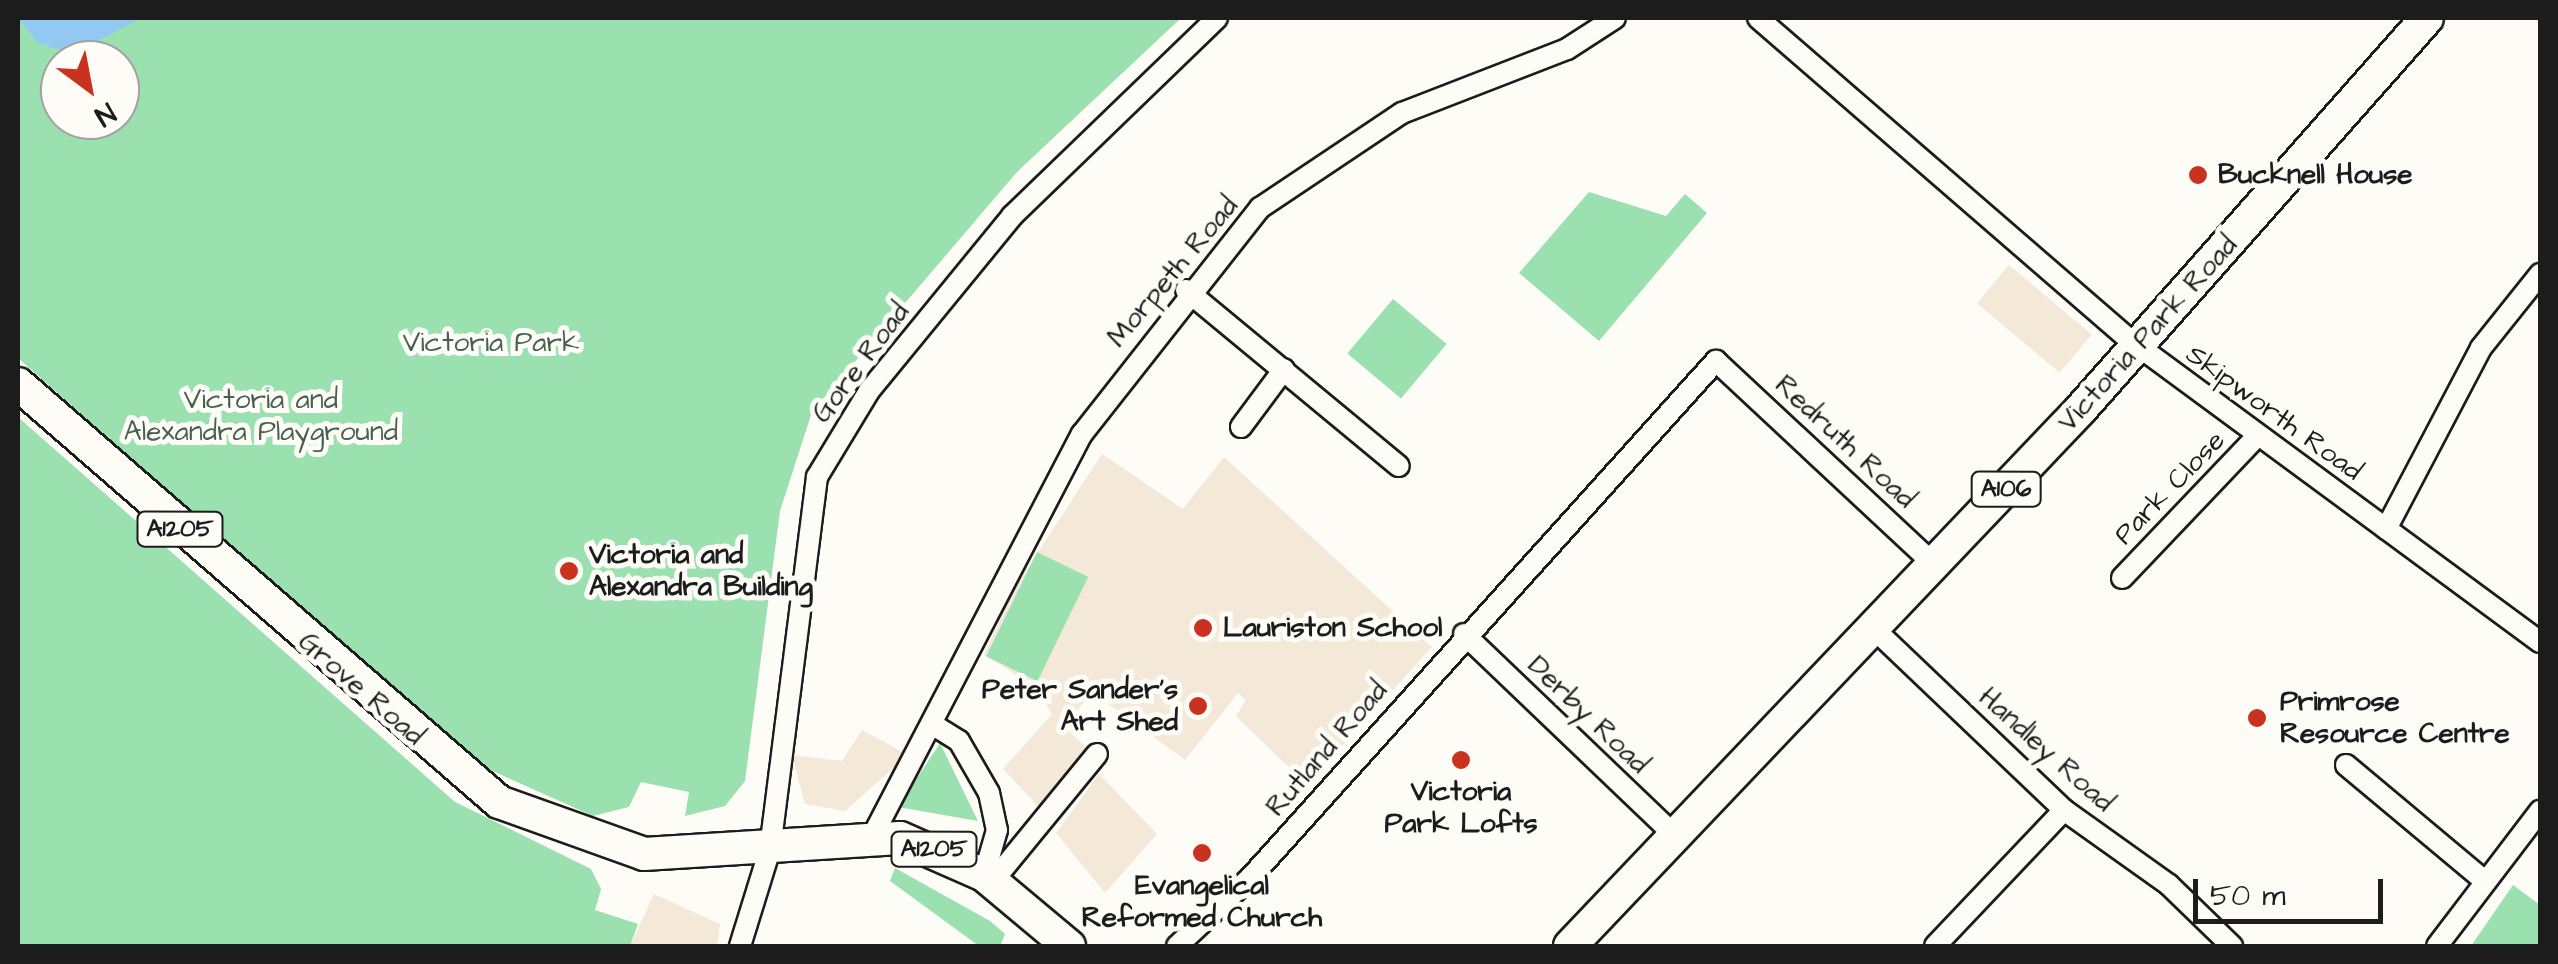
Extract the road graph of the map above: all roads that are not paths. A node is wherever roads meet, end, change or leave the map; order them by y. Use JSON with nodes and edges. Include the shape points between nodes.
{"nodes":[{"id":1,"x":1217,"y":18,"type":"edge"},
{"id":2,"x":1616,"y":18,"type":"edge"},
{"id":3,"x":1758,"y":18,"type":"edge"},
{"id":4,"x":2427,"y":18,"type":"edge"},
{"id":5,"x":2540,"y":274,"type":"edge"},
{"id":6,"x":1186,"y":290,"type":"junction"},
{"id":7,"x":2137,"y":345,"type":"junction"},
{"id":8,"x":1716,"y":361,"type":"joint"},
{"id":9,"x":1284,"y":370,"type":"junction"},
{"id":10,"x":18,"y":384,"type":"edge"},
{"id":11,"x":1242,"y":427,"type":"dead end"},
{"id":12,"x":2258,"y":435,"type":"junction"},
{"id":13,"x":1398,"y":466,"type":"dead end"},
{"id":14,"x":2386,"y":529,"type":"junction"},
{"id":15,"x":1935,"y":566,"type":"junction"},
{"id":16,"x":2122,"y":578,"type":"dead end"},
{"id":17,"x":1874,"y":628,"type":"junction"},
{"id":18,"x":1464,"y":634,"type":"junction"},
{"id":19,"x":2540,"y":642,"type":"edge"},
{"id":20,"x":935,"y":726,"type":"junction"},
{"id":21,"x":1097,"y":754,"type":"dead end"},
{"id":22,"x":2346,"y":765,"type":"dead end"},
{"id":23,"x":2064,"y":810,"type":"junction"},
{"id":24,"x":2540,"y":811,"type":"edge"},
{"id":25,"x":873,"y":835,"type":"junction"},
{"id":26,"x":1674,"y":835,"type":"junction"},
{"id":27,"x":770,"y":849,"type":"junction"},
{"id":28,"x":988,"y":878,"type":"junction"},
{"id":29,"x":2482,"y":878,"type":"junction"},
{"id":30,"x":740,"y":946,"type":"edge"},
{"id":31,"x":1069,"y":946,"type":"edge"},
{"id":32,"x":1177,"y":946,"type":"edge"},
{"id":33,"x":1570,"y":946,"type":"edge"},
{"id":34,"x":1935,"y":946,"type":"edge"},
{"id":35,"x":2232,"y":946,"type":"edge"},
{"id":36,"x":2436,"y":946,"type":"edge"}],
"edges":[{"from":1,"to":27,"type":"street","name":"Gore Road","via":[[1012,216],[833,447],[806,518]]},
{"from":2,"to":6,"type":"street","name":"Morpeth Road","via":[[1567,49],[1402,113],[1342,148],[1260,208]]},
{"from":3,"to":7,"type":"street","name":"Skipworth Road"},
{"from":4,"to":7,"type":"main road","name":"Victoria Park Road","number":"A106"},
{"from":5,"to":14,"type":"street","via":[[2481,348]]},
{"from":6,"to":9,"type":"street"},
{"from":6,"to":20,"type":"street","name":"Morpeth Road","via":[[1022,534]]},
{"from":7,"to":12,"type":"street","name":"Skipworth Road"},
{"from":7,"to":15,"type":"main road","name":"Victoria Park Road","number":"A106"},
{"from":8,"to":15,"type":"street","name":"Redruth Road"},
{"from":8,"to":18,"type":"street","name":"Rutland Road"},
{"from":9,"to":11,"type":"street"},
{"from":9,"to":13,"type":"street"},
{"from":10,"to":27,"type":"main road","name":"Grove Road","number":"A1205","via":[[499,802],[644,854]]},
{"from":12,"to":14,"type":"street","name":"Skipworth Road"},
{"from":12,"to":16,"type":"street","name":"Park Close"},
{"from":14,"to":19,"type":"street","name":"Skipworth Road"},
{"from":15,"to":17,"type":"main road","name":"Victoria Park Road","number":"A106"},
{"from":17,"to":23,"type":"street","name":"Handley Road"},
{"from":17,"to":26,"type":"main road","name":"Victoria Park Road","number":"A106"},
{"from":18,"to":26,"type":"street","name":"Derby Road"},
{"from":18,"to":32,"type":"street","name":"Rutland Road","via":[[1251,876]]},
{"from":20,"to":25,"type":"street","name":"Morpeth Road"},
{"from":20,"to":28,"type":"street","via":[[959,741],[996,816]]},
{"from":21,"to":28,"type":"street"},
{"from":22,"to":29,"type":"street"},
{"from":23,"to":34,"type":"street"},
{"from":23,"to":35,"type":"street","name":"Handley Road","via":[[2169,885]]},
{"from":24,"to":29,"type":"street"},
{"from":25,"to":27,"type":"main road","number":"A1205"},
{"from":25,"to":28,"type":"main road","number":"A1205","via":[[925,845]]},
{"from":26,"to":33,"type":"main road","name":"Victoria Park Road","number":"A106"},
{"from":27,"to":30,"type":"street","name":"Gore Road"},
{"from":28,"to":31,"type":"main road","number":"A1205"},
{"from":29,"to":36,"type":"street"}]}
